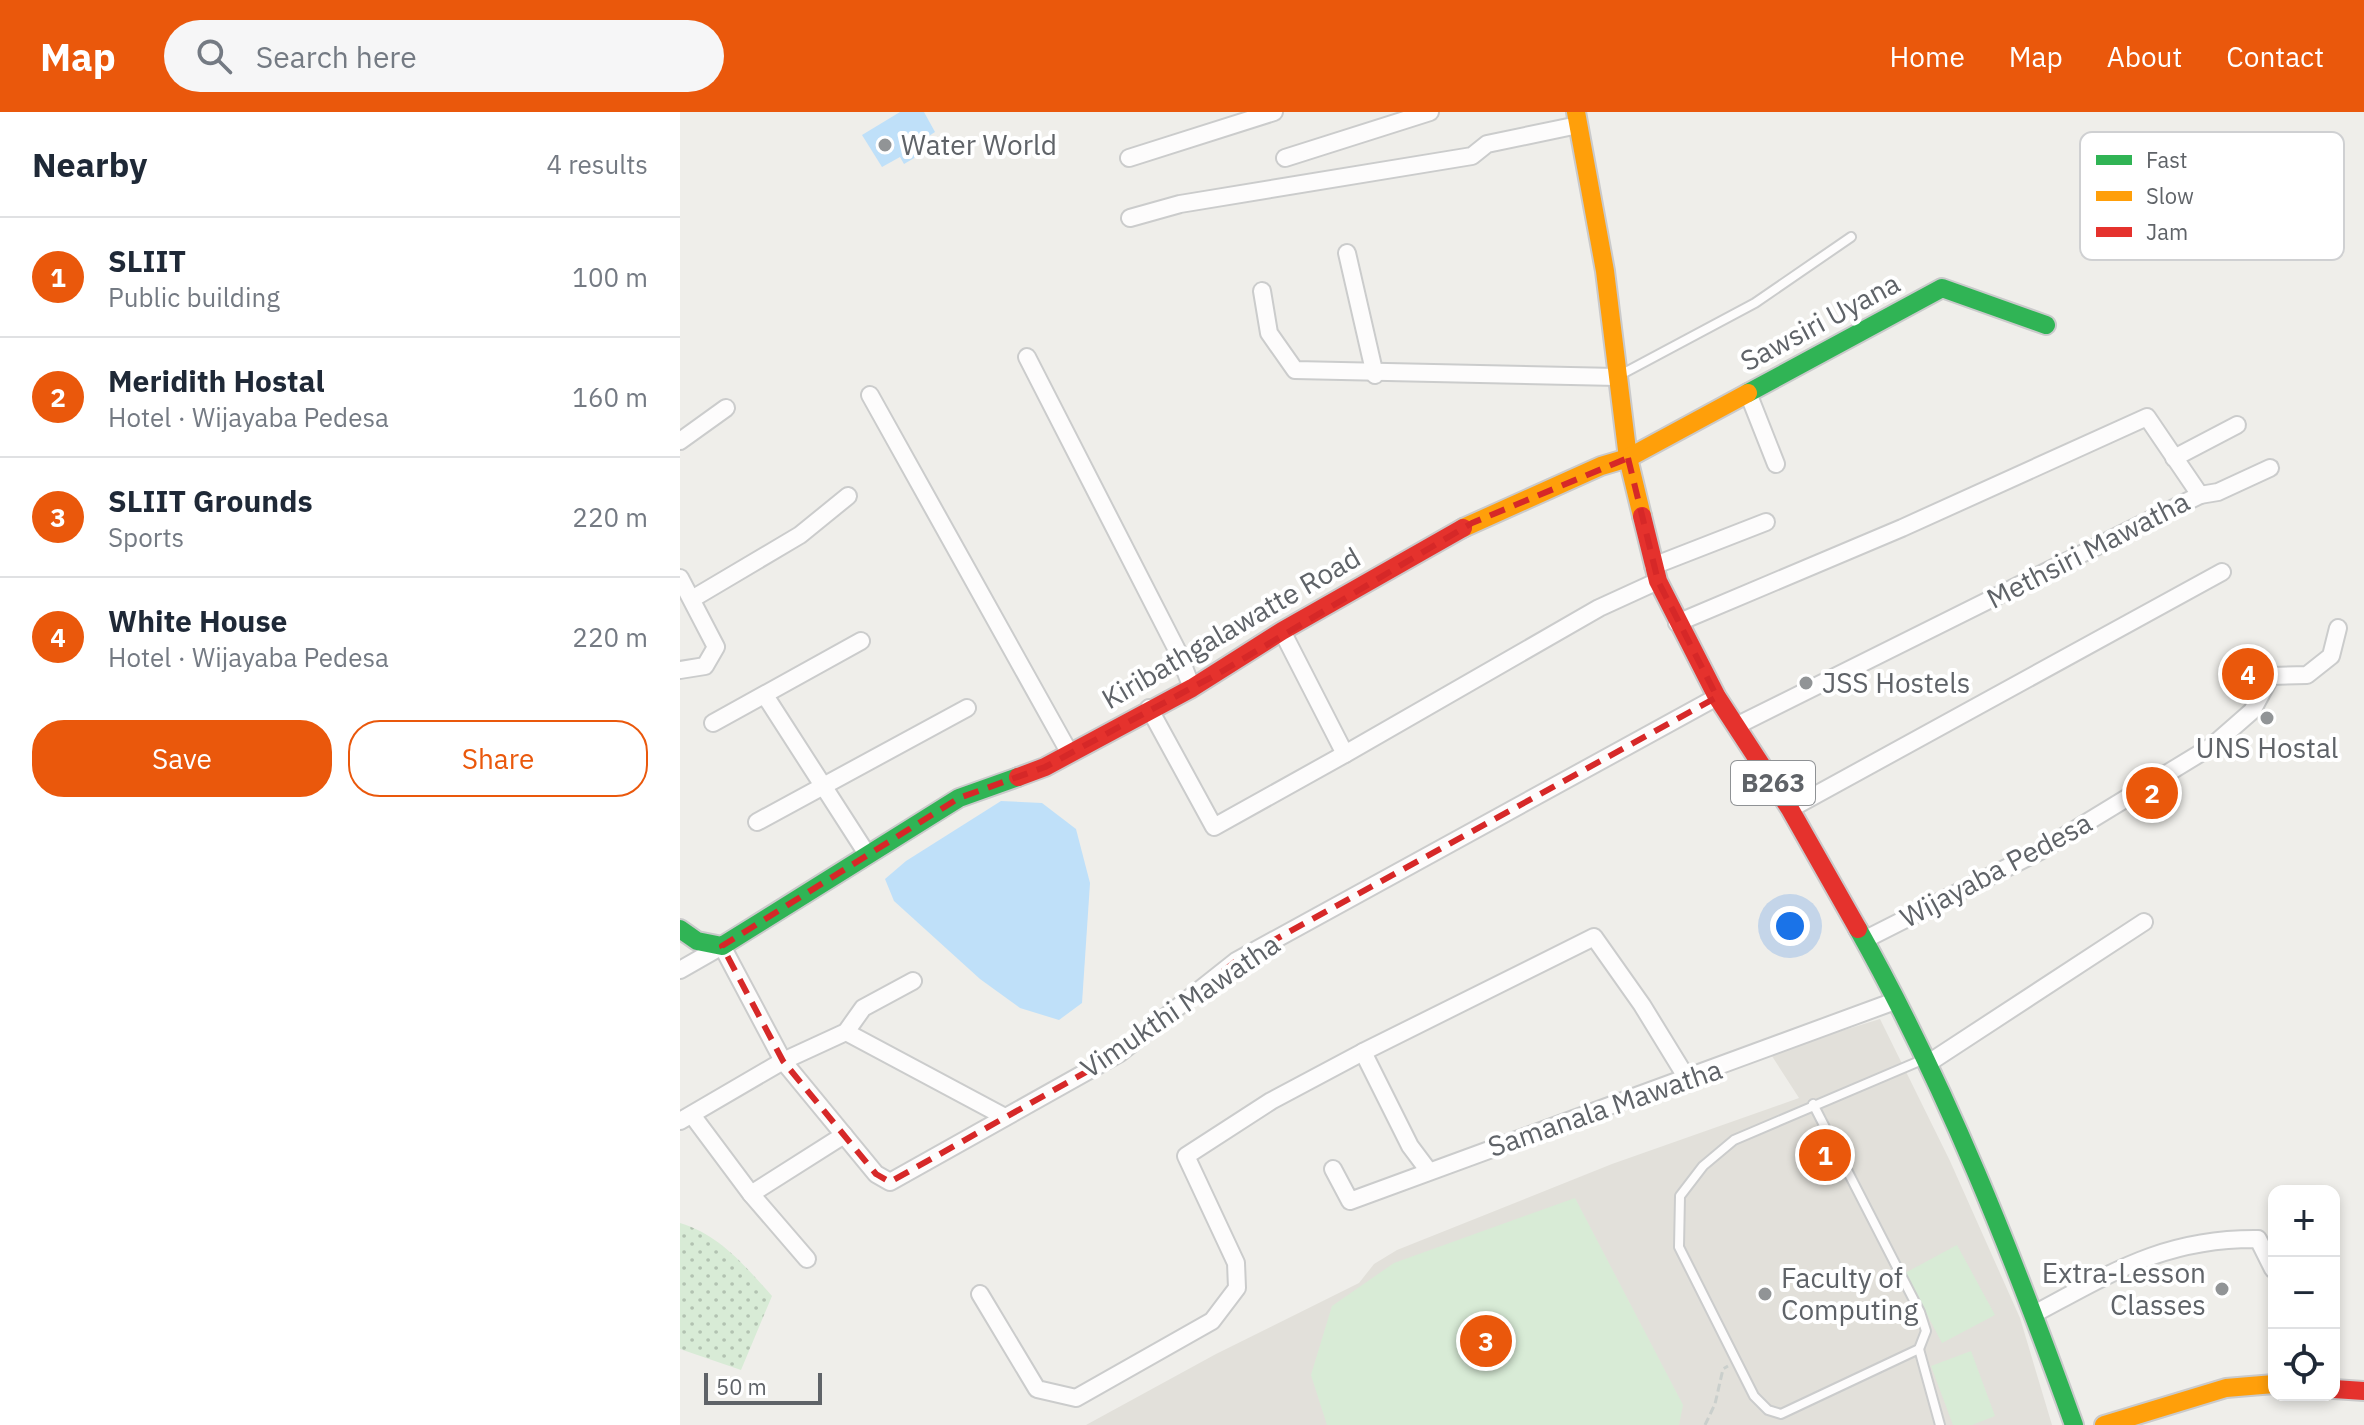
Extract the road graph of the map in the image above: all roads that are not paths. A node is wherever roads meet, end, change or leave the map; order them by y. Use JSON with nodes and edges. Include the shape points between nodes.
{"nodes":[{"id":1,"x":1274,"y":112,"type":"edge"},
{"id":2,"x":1430,"y":112,"type":"edge"},
{"id":3,"x":1577,"y":119,"type":"edge"},
{"id":4,"x":1129,"y":158,"type":"dead end"},
{"id":5,"x":1285,"y":158,"type":"dead end"},
{"id":6,"x":1130,"y":218,"type":"dead end"},
{"id":7,"x":1851,"y":237,"type":"dead end"},
{"id":8,"x":1347,"y":253,"type":"dead end"},
{"id":9,"x":1262,"y":291,"type":"dead end"},
{"id":10,"x":2046,"y":325,"type":"dead end"},
{"id":11,"x":1027,"y":357,"type":"dead end"},
{"id":12,"x":1375,"y":375,"type":"junction"},
{"id":13,"x":1617,"y":377,"type":"junction"},
{"id":14,"x":1748,"y":393,"type":"junction"},
{"id":15,"x":870,"y":395,"type":"dead end"},
{"id":16,"x":726,"y":408,"type":"dead end"},
{"id":17,"x":2237,"y":425,"type":"dead end"},
{"id":18,"x":680,"y":441,"type":"edge"},
{"id":19,"x":1628,"y":458,"type":"junction"},
{"id":20,"x":2174,"y":458,"type":"junction"},
{"id":21,"x":1776,"y":464,"type":"dead end"},
{"id":22,"x":2270,"y":468,"type":"dead end"},
{"id":23,"x":2200,"y":495,"type":"junction"},
{"id":24,"x":848,"y":496,"type":"dead end"},
{"id":25,"x":1766,"y":522,"type":"dead end"},
{"id":26,"x":2222,"y":572,"type":"dead end"},
{"id":27,"x":1655,"y":573,"type":"junction"},
{"id":28,"x":680,"y":578,"type":"edge"},
{"id":29,"x":692,"y":599,"type":"junction"},
{"id":30,"x":1677,"y":623,"type":"junction"},
{"id":31,"x":2338,"y":628,"type":"dead end"},
{"id":32,"x":1282,"y":631,"type":"junction"},
{"id":33,"x":861,"y":641,"type":"dead end"},
{"id":34,"x":680,"y":670,"type":"edge"},
{"id":35,"x":1192,"y":688,"type":"junction"},
{"id":36,"x":766,"y":697,"type":"junction"},
{"id":37,"x":1717,"y":697,"type":"junction"},
{"id":38,"x":967,"y":708,"type":"dead end"},
{"id":39,"x":1149,"y":708,"type":"junction"},
{"id":40,"x":713,"y":723,"type":"dead end"},
{"id":41,"x":1736,"y":726,"type":"junction"},
{"id":42,"x":1069,"y":752,"type":"junction"},
{"id":43,"x":1345,"y":754,"type":"junction"},
{"id":44,"x":822,"y":785,"type":"junction"},
{"id":45,"x":1790,"y":809,"type":"junction"},
{"id":46,"x":757,"y":822,"type":"dead end"},
{"id":47,"x":867,"y":854,"type":"junction"},
{"id":48,"x":2144,"y":922,"type":"dead end"},
{"id":49,"x":680,"y":929,"type":"edge"},
{"id":50,"x":1864,"y":940,"type":"junction"},
{"id":51,"x":722,"y":946,"type":"junction"},
{"id":52,"x":680,"y":970,"type":"edge"},
{"id":53,"x":913,"y":981,"type":"dead end"},
{"id":54,"x":1895,"y":1001,"type":"junction"},
{"id":55,"x":846,"y":1032,"type":"junction"},
{"id":56,"x":1363,"y":1052,"type":"junction"},
{"id":57,"x":783,"y":1061,"type":"junction"},
{"id":58,"x":1925,"y":1061,"type":"junction"},
{"id":59,"x":1688,"y":1080,"type":"junction"},
{"id":60,"x":1813,"y":1104,"type":"junction"},
{"id":61,"x":1005,"y":1117,"type":"junction"},
{"id":62,"x":686,"y":1118,"type":"edge"},
{"id":63,"x":844,"y":1135,"type":"junction"},
{"id":64,"x":1333,"y":1169,"type":"dead end"},
{"id":65,"x":1428,"y":1170,"type":"junction"},
{"id":66,"x":751,"y":1194,"type":"junction"},
{"id":67,"x":807,"y":1259,"type":"dead end"},
{"id":68,"x":2268,"y":1259,"type":"edge"},
{"id":69,"x":980,"y":1294,"type":"dead end"},
{"id":70,"x":2034,"y":1314,"type":"junction"},
{"id":71,"x":1919,"y":1349,"type":"junction"},
{"id":72,"x":2268,"y":1384,"type":"edge"},
{"id":73,"x":2340,"y":1390,"type":"edge"},
{"id":74,"x":2363,"y":1393,"type":"edge"},
{"id":75,"x":1940,"y":1425,"type":"edge"},
{"id":76,"x":2074,"y":1425,"type":"edge"},
{"id":77,"x":2104,"y":1425,"type":"edge"}],
"edges":[{"from":1,"to":4,"type":"street"},
{"from":2,"to":5,"type":"street"},
{"from":3,"to":6,"type":"street","via":[[1487,144],[1472,156],[1180,204]]},
{"from":3,"to":13,"type":"street","number":"B263","via":[[1605,271]]},
{"from":7,"to":13,"type":"lane","via":[[1755,303]]},
{"from":8,"to":12,"type":"street"},
{"from":9,"to":12,"type":"street","via":[[1269,333],[1295,370]]},
{"from":10,"to":14,"type":"street","name":"Sawsiri Uyana","via":[[1942,288]]},
{"from":11,"to":35,"type":"street"},
{"from":12,"to":13,"type":"street"},
{"from":13,"to":19,"type":"street","number":"B263"},
{"from":14,"to":19,"type":"street","name":"Sawsiri Uyana"},
{"from":14,"to":21,"type":"street"},
{"from":15,"to":42,"type":"street"},
{"from":16,"to":18,"type":"street"},
{"from":17,"to":20,"type":"street"},
{"from":19,"to":27,"type":"street","number":"B263"},
{"from":19,"to":32,"type":"street","name":"Kiribathgalawatte Road","via":[[1472,523]]},
{"from":20,"to":23,"type":"street","name":"Methsiri Mawatha"},
{"from":20,"to":30,"type":"street","name":"Methsiri Mawatha","via":[[2147,417]]},
{"from":22,"to":23,"type":"street"},
{"from":23,"to":41,"type":"street","name":"Methsiri Mawatha"},
{"from":24,"to":29,"type":"street","via":[[800,535]]},
{"from":25,"to":27,"type":"street"},
{"from":26,"to":45,"type":"street"},
{"from":27,"to":30,"type":"street","number":"B263"},
{"from":27,"to":43,"type":"street"},
{"from":28,"to":29,"type":"street"},
{"from":29,"to":34,"type":"street","via":[[716,647],[705,666]]},
{"from":30,"to":37,"type":"street","number":"B263"},
{"from":31,"to":50,"type":"street","name":"Wijayaba Pedesa","via":[[2331,656],[2307,675],[2271,676],[2252,711],[2212,746],[2040,851]]},
{"from":32,"to":35,"type":"street","name":"Kiribathgalawatte Road"},
{"from":32,"to":43,"type":"street"},
{"from":33,"to":36,"type":"street"},
{"from":35,"to":39,"type":"street","name":"Kiribathgalawatte Road"},
{"from":36,"to":40,"type":"street"},
{"from":36,"to":44,"type":"street"},
{"from":37,"to":41,"type":"street","number":"B263"},
{"from":37,"to":61,"type":"street","name":"Vimukthi Mawatha","via":[[1236,961],[1120,1053]]},
{"from":38,"to":44,"type":"street"},
{"from":39,"to":42,"type":"street","name":"Kiribathgalawatte Road"},
{"from":39,"to":43,"type":"street","via":[[1214,827]]},
{"from":41,"to":45,"type":"street","number":"B263"},
{"from":42,"to":47,"type":"street","name":"Kiribathgalawatte Road","via":[[1045,767],[959,798]]},
{"from":44,"to":46,"type":"street"},
{"from":44,"to":47,"type":"street"},
{"from":45,"to":50,"type":"street","number":"B263"},
{"from":47,"to":51,"type":"street","name":"Kiribathgalawatte Road"},
{"from":48,"to":58,"type":"street"},
{"from":49,"to":51,"type":"street","via":[[697,941]]},
{"from":50,"to":54,"type":"street","number":"B263"},
{"from":51,"to":52,"type":"street"},
{"from":51,"to":57,"type":"street","name":"Vimukthi Mawatha"},
{"from":53,"to":55,"type":"street","via":[[863,1008]]},
{"from":54,"to":58,"type":"street","number":"B263"},
{"from":54,"to":59,"type":"street","name":"Samanala Mawatha"},
{"from":55,"to":57,"type":"street"},
{"from":55,"to":61,"type":"street"},
{"from":56,"to":59,"type":"street","via":[[1594,937]]},
{"from":56,"to":65,"type":"street","via":[[1410,1146]]},
{"from":56,"to":69,"type":"street","via":[[1271,1101],[1186,1156],[1236,1263],[1237,1288],[1212,1321],[1076,1398],[1037,1389]]},
{"from":57,"to":62,"type":"street"},
{"from":57,"to":63,"type":"street","name":"Vimukthi Mawatha"},
{"from":58,"to":60,"type":"lane"},
{"from":58,"to":70,"type":"street","number":"B263"},
{"from":59,"to":65,"type":"street","name":"Samanala Mawatha"},
{"from":60,"to":71,"type":"lane","via":[[1920,1312],[1926,1331]]},
{"from":60,"to":71,"type":"lane","via":[[1734,1140],[1703,1166],[1680,1196],[1679,1247],[1734,1362],[1768,1410],[1781,1414]]},
{"from":61,"to":63,"type":"street","name":"Vimukthi Mawatha","via":[[890,1182],[876,1174]]},
{"from":62,"to":66,"type":"street"},
{"from":63,"to":66,"type":"street"},
{"from":64,"to":65,"type":"street","name":"Samanala Mawatha","via":[[1350,1201]]},
{"from":66,"to":67,"type":"street"},
{"from":68,"to":70,"type":"street","via":[[2258,1239],[2217,1239],[2140,1258]]},
{"from":70,"to":76,"type":"street","number":"B263"},
{"from":71,"to":75,"type":"lane"},
{"from":72,"to":77,"type":"street","via":[[2226,1388]]},
{"from":73,"to":74,"type":"street"}]}
